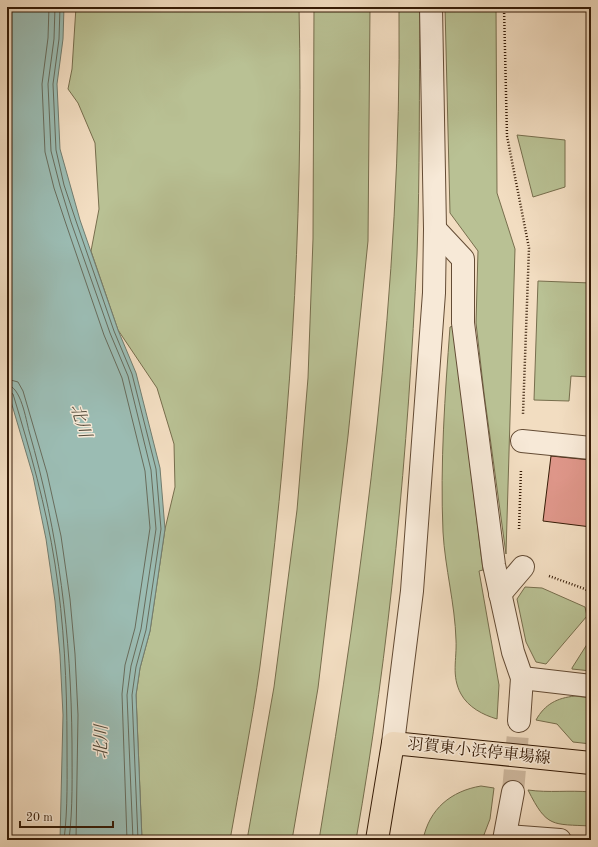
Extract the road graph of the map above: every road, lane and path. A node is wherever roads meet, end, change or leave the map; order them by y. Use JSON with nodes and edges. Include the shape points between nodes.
{"nodes":[{"id":1,"x":431,"y":7,"type":"edge"},
{"id":2,"x":504,"y":7,"type":"edge"},
{"id":3,"x":436,"y":229,"type":"junction"},
{"id":4,"x":522,"y":441,"type":"junction"},
{"id":5,"x":591,"y":448,"type":"edge"},
{"id":6,"x":523,"y":567,"type":"junction"},
{"id":7,"x":591,"y":593,"type":"edge"},
{"id":8,"x":500,"y":594,"type":"junction"},
{"id":9,"x":522,"y":678,"type":"junction"},
{"id":10,"x":591,"y":686,"type":"edge"},
{"id":11,"x":519,"y":721,"type":"tunnel mouth"},
{"id":12,"x":393,"y":744,"type":"junction"},
{"id":13,"x":591,"y":763,"type":"edge"},
{"id":14,"x":514,"y":792,"type":"tunnel mouth"},
{"id":15,"x":505,"y":838,"type":"edge"},
{"id":16,"x":377,"y":840,"type":"edge"},
{"id":17,"x":560,"y":840,"type":"edge"}],
"edges":[{"from":1,"to":3,"type":"street"},
{"from":2,"to":4,"type":"path","via":[[506,136],[529,248]]},
{"from":3,"to":8,"type":"street","via":[[463,259],[463,323],[494,565]]},
{"from":3,"to":12,"type":"street","via":[[434,293],[412,591]]},
{"from":4,"to":5,"type":"street"},
{"from":4,"to":6,"type":"path","via":[[519,533]]},
{"from":6,"to":7,"type":"path"},
{"from":6,"to":8,"type":"street"},
{"from":8,"to":9,"type":"street","via":[[513,652]]},
{"from":9,"to":10,"type":"street"},
{"from":9,"to":11,"type":"street"},
{"from":12,"to":13,"type":"main road","name":"羽賀東小浜停車場線"},
{"from":12,"to":16,"type":"main road","name":"羽賀東小浜停車場線"},
{"from":14,"to":15,"type":"street"},
{"from":15,"to":17,"type":"street"}]}
